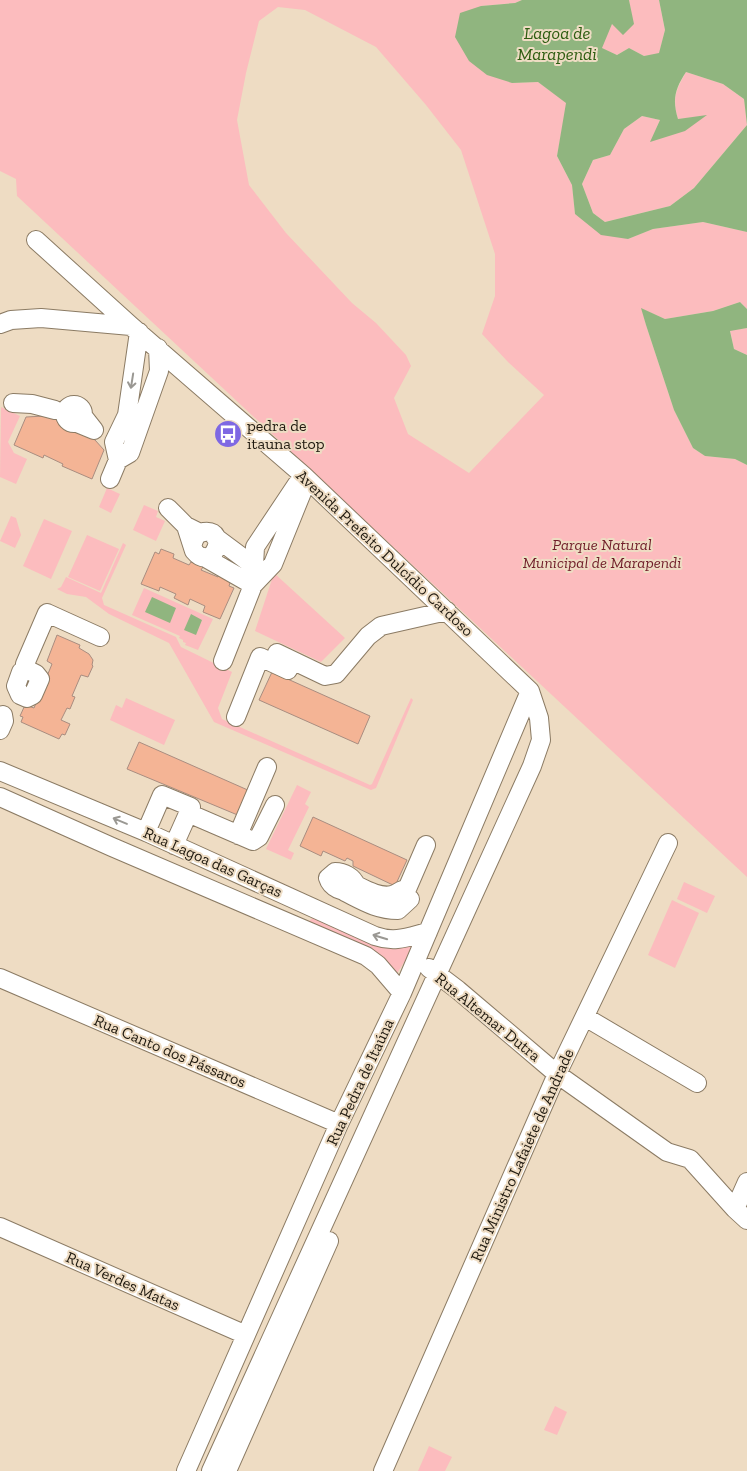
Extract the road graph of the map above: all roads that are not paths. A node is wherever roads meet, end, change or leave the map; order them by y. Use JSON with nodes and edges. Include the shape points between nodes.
{"nodes":[{"id":1,"x":36,"y":240,"type":"dead end"},
{"id":2,"x":0,"y":324,"type":"edge"},
{"id":3,"x":135,"y":329,"type":"junction"},
{"id":4,"x":158,"y":348,"type":"junction"},
{"id":5,"x":13,"y":403,"type":"dead end"},
{"id":6,"x":134,"y":418,"type":"junction"},
{"id":7,"x":114,"y":442,"type":"junction"},
{"id":8,"x":118,"y":460,"type":"junction"},
{"id":9,"x":305,"y":478,"type":"junction"},
{"id":10,"x":110,"y":479,"type":"dead end"},
{"id":11,"x":168,"y":508,"type":"dead end"},
{"id":12,"x":198,"y":535,"type":"junction"},
{"id":13,"x":254,"y":566,"type":"junction"},
{"id":14,"x":253,"y":586,"type":"junction"},
{"id":15,"x":446,"y":610,"type":"junction"},
{"id":16,"x":100,"y":637,"type":"dead end"},
{"id":17,"x":278,"y":651,"type":"dead end"},
{"id":18,"x":223,"y":661,"type":"dead end"},
{"id":19,"x":316,"y":668,"type":"junction"},
{"id":20,"x":530,"y":691,"type":"junction"},
{"id":21,"x":14,"y":695,"type":"edge"},
{"id":22,"x":236,"y":717,"type":"dead end"},
{"id":23,"x":544,"y":724,"type":"joint"},
{"id":24,"x":267,"y":767,"type":"dead end"},
{"id":25,"x":0,"y":770,"type":"edge"},
{"id":26,"x":0,"y":797,"type":"edge"},
{"id":27,"x":272,"y":804,"type":"dead end"},
{"id":28,"x":190,"y":810,"type":"junction"},
{"id":29,"x":146,"y":832,"type":"junction"},
{"id":30,"x":239,"y":833,"type":"junction"},
{"id":31,"x":668,"y":843,"type":"dead end"},
{"id":32,"x":174,"y":845,"type":"junction"},
{"id":33,"x":426,"y":845,"type":"dead end"},
{"id":34,"x":347,"y":889,"type":"junction"},
{"id":35,"x":408,"y":898,"type":"dead end"},
{"id":36,"x":307,"y":904,"type":"junction"},
{"id":37,"x":328,"y":914,"type":"junction"},
{"id":38,"x":296,"y":926,"type":"junction"},
{"id":39,"x":428,"y":932,"type":"junction"},
{"id":40,"x":416,"y":959,"type":"junction"},
{"id":41,"x":0,"y":978,"type":"edge"},
{"id":42,"x":442,"y":978,"type":"junction"},
{"id":43,"x":402,"y":993,"type":"junction"},
{"id":44,"x":585,"y":1017,"type":"junction"},
{"id":45,"x":557,"y":1074,"type":"junction"},
{"id":46,"x":697,"y":1083,"type":"dead end"},
{"id":47,"x":339,"y":1124,"type":"junction"},
{"id":48,"x":747,"y":1182,"type":"edge"},
{"id":49,"x":741,"y":1215,"type":"edge"},
{"id":50,"x":0,"y":1227,"type":"edge"},
{"id":51,"x":246,"y":1335,"type":"junction"},
{"id":52,"x":186,"y":1471,"type":"edge"},
{"id":53,"x":211,"y":1471,"type":"edge"},
{"id":54,"x":227,"y":1471,"type":"edge"},
{"id":55,"x":383,"y":1471,"type":"edge"}],
"edges":[{"from":1,"to":3,"type":"street","name":"Avenida Prefeito Dulcídio Cardoso"},
{"from":2,"to":3,"type":"street","via":[[41,318]]},
{"from":3,"to":4,"type":"street","name":"Avenida Prefeito Dulcídio Cardoso"},
{"from":3,"to":6,"type":"street","one_way":true},
{"from":4,"to":6,"type":"street","via":[[159,371]]},
{"from":4,"to":9,"type":"street","name":"Avenida Prefeito Dulcídio Cardoso"},
{"from":5,"to":7,"type":"street","via":[[32,404],[69,414]]},
{"from":6,"to":7,"type":"street"},
{"from":6,"to":8,"type":"street","via":[[130,453]]},
{"from":7,"to":8,"type":"street"},
{"from":8,"to":10,"type":"street"},
{"from":9,"to":13,"type":"street","via":[[255,547]]},
{"from":9,"to":14,"type":"street","via":[[273,564]]},
{"from":9,"to":15,"type":"street","name":"Avenida Prefeito Dulcídio Cardoso"},
{"from":11,"to":12,"type":"street"},
{"from":12,"to":13,"type":"street"},
{"from":12,"to":14,"type":"street","via":[[194,551],[197,554]]},
{"from":13,"to":14,"type":"street"},
{"from":14,"to":18,"type":"street"},
{"from":15,"to":19,"type":"street","via":[[381,626],[368,636],[336,674],[325,676]]},
{"from":15,"to":20,"type":"street","name":"Avenida Prefeito Dulcídio Cardoso"},
{"from":16,"to":21,"type":"street","via":[[47,613]]},
{"from":17,"to":19,"type":"street"},
{"from":19,"to":22,"type":"street","via":[[303,677],[260,657]]},
{"from":20,"to":23,"type":"street","name":"Avenida Prefeito Dulcídio Cardoso"},
{"from":20,"to":39,"type":"street","name":"Rua Pedra de Itaúna"},
{"from":23,"to":42,"type":"street","name":"Rua Pedra de Itaúna","via":[[532,766]]},
{"from":24,"to":30,"type":"street"},
{"from":29,"to":25,"type":"street","name":"Rua Lagoa das Garças","one_way":true},
{"from":26,"to":38,"type":"street","name":"Rua Lagoa das Garças"},
{"from":27,"to":30,"type":"street","via":[[259,837],[253,841]]},
{"from":28,"to":29,"type":"street","via":[[162,796]]},
{"from":28,"to":30,"type":"street"},
{"from":28,"to":32,"type":"street"},
{"from":29,"to":32,"type":"street","name":"Rua Lagoa das Garças"},
{"from":31,"to":44,"type":"street","name":"Rua Ministro Lafaiete de Andrade"},
{"from":32,"to":36,"type":"street","name":"Rua Lagoa das Garças"},
{"from":33,"to":34,"type":"street","via":[[407,889],[390,896]]},
{"from":34,"to":35,"type":"street","via":[[386,910],[398,910]]},
{"from":34,"to":37,"type":"street"},
{"from":36,"to":37,"type":"street","name":"Rua Lagoa das Garças"},
{"from":36,"to":38,"type":"street"},
{"from":39,"to":37,"type":"street","name":"Rua Lagoa das Garças","one_way":true,"via":[[386,940]]},
{"from":38,"to":43,"type":"street","name":"Rua Lagoa das Garças","via":[[366,956]]},
{"from":39,"to":40,"type":"street","name":"Rua Pedra de Itaúna"},
{"from":40,"to":42,"type":"street","name":"Rua Altemar Dutra"},
{"from":40,"to":43,"type":"street","name":"Rua Pedra de Itaúna"},
{"from":41,"to":47,"type":"street","name":"Rua Canto dos Pássaros"},
{"from":42,"to":45,"type":"street","name":"Rua Altemar Dutra"},
{"from":42,"to":53,"type":"street","name":"Rua Pedra de Itaúna"},
{"from":42,"to":54,"type":"street"},
{"from":43,"to":47,"type":"street","name":"Rua Pedra de Itaúna"},
{"from":44,"to":45,"type":"street","name":"Rua Ministro Lafaiete de Andrade"},
{"from":44,"to":46,"type":"street"},
{"from":45,"to":49,"type":"street","name":"Rua Altemar Dutra","via":[[666,1152],[690,1159]]},
{"from":45,"to":55,"type":"street","name":"Rua Ministro Lafaiete de Andrade"},
{"from":47,"to":51,"type":"street","name":"Rua Pedra de Itaúna"},
{"from":48,"to":49,"type":"street"},
{"from":50,"to":51,"type":"street","name":"Rua Verdes Matas"},
{"from":51,"to":52,"type":"street","name":"Rua Pedra de Itaúna"}]}
